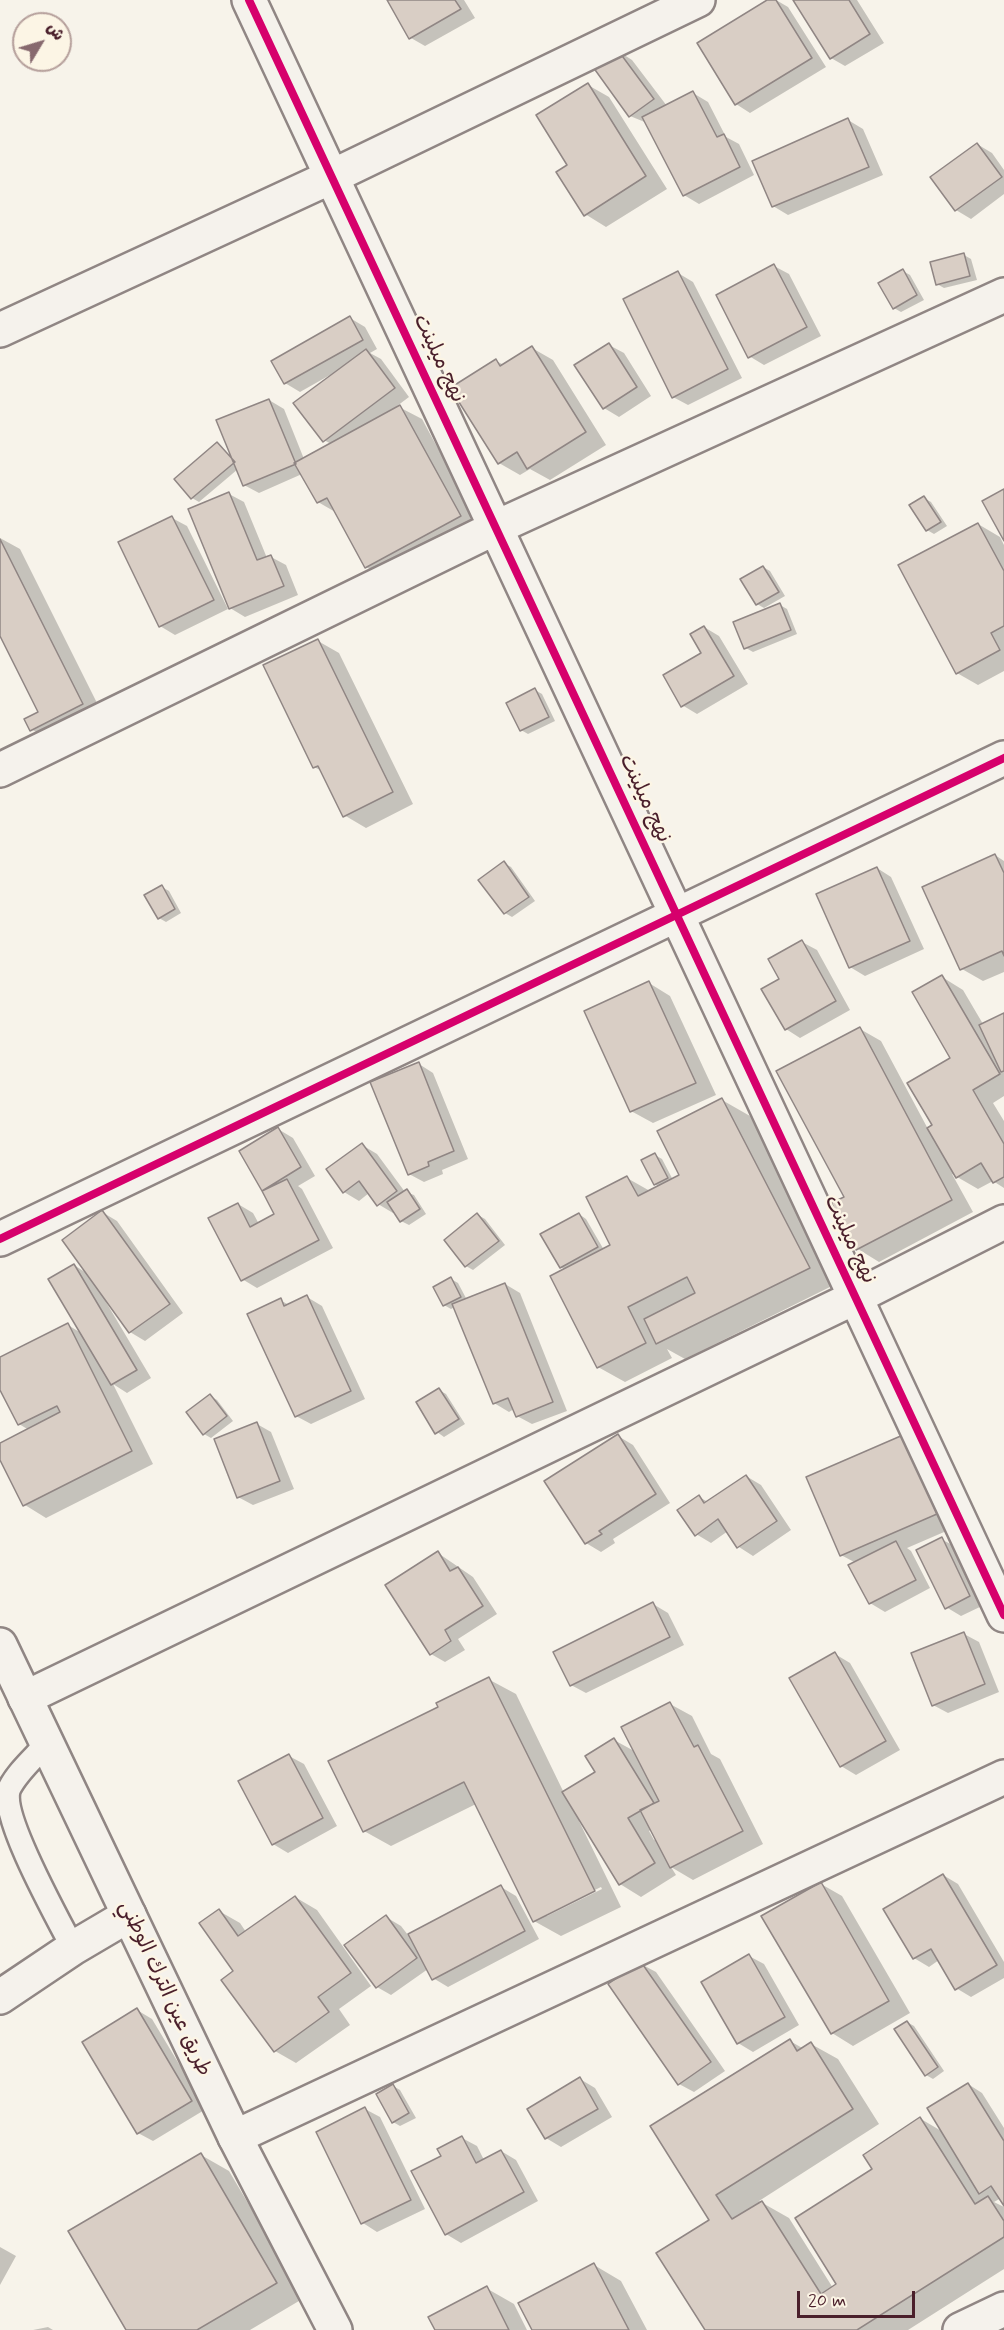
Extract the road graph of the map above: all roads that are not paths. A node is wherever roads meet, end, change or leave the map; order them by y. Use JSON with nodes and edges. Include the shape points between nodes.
{"nodes":[{"id":1,"x":249,"y":0,"type":"edge"},
{"id":2,"x":698,"y":0,"type":"edge"},
{"id":3,"x":333,"y":176,"type":"junction"},
{"id":4,"x":1004,"y":296,"type":"edge"},
{"id":5,"x":0,"y":330,"type":"edge"},
{"id":6,"x":496,"y":527,"type":"junction"},
{"id":7,"x":1004,"y":758,"type":"edge"},
{"id":8,"x":0,"y":770,"type":"edge"},
{"id":9,"x":678,"y":915,"type":"junction"},
{"id":10,"x":1004,"y":1222,"type":"edge"},
{"id":11,"x":0,"y":1239,"type":"edge"},
{"id":12,"x":856,"y":1298,"type":"junction"},
{"id":13,"x":1004,"y":1615,"type":"edge"},
{"id":14,"x":0,"y":1645,"type":"edge"},
{"id":15,"x":14,"y":1690,"type":"edge"},
{"id":16,"x":47,"y":1743,"type":"junction"},
{"id":17,"x":1004,"y":1777,"type":"edge"},
{"id":18,"x":129,"y":1915,"type":"junction"},
{"id":19,"x":73,"y":1947,"type":"junction"},
{"id":20,"x":0,"y":1997,"type":"edge"},
{"id":21,"x":235,"y":2137,"type":"junction"},
{"id":22,"x":1004,"y":2309,"type":"edge"},
{"id":23,"x":335,"y":2330,"type":"edge"},
{"id":24,"x":960,"y":2330,"type":"edge"}],
"edges":[{"from":1,"to":3,"type":"street","name":"نهج ميلينت"},
{"from":2,"to":3,"type":"street"},
{"from":3,"to":5,"type":"street"},
{"from":3,"to":6,"type":"street","name":"نهج ميلينت"},
{"from":4,"to":6,"type":"street"},
{"from":6,"to":8,"type":"street"},
{"from":6,"to":9,"type":"street","name":"نهج ميلينت"},
{"from":7,"to":9,"type":"street"},
{"from":9,"to":11,"type":"street"},
{"from":9,"to":12,"type":"street","name":"نهج ميلينت"},
{"from":10,"to":12,"type":"street"},
{"from":12,"to":13,"type":"street","name":"نهج ميلينت"},
{"from":12,"to":15,"type":"street"},
{"from":14,"to":15,"type":"street","name":"طريق عين الترك الوطني"},
{"from":15,"to":16,"type":"street","name":"طريق عين الترك الوطني"},
{"from":16,"to":18,"type":"street","name":"طريق عين الترك الوطني"},
{"from":16,"to":19,"type":"lane","via":[[8,1789],[6,1804],[16,1839]]},
{"from":17,"to":21,"type":"street"},
{"from":18,"to":19,"type":"street"},
{"from":18,"to":21,"type":"street","name":"طريق عين الترك الوطني"},
{"from":19,"to":20,"type":"street"},
{"from":21,"to":23,"type":"street","name":"طريق عين الترك الوطني"},
{"from":22,"to":24,"type":"street"}]}
